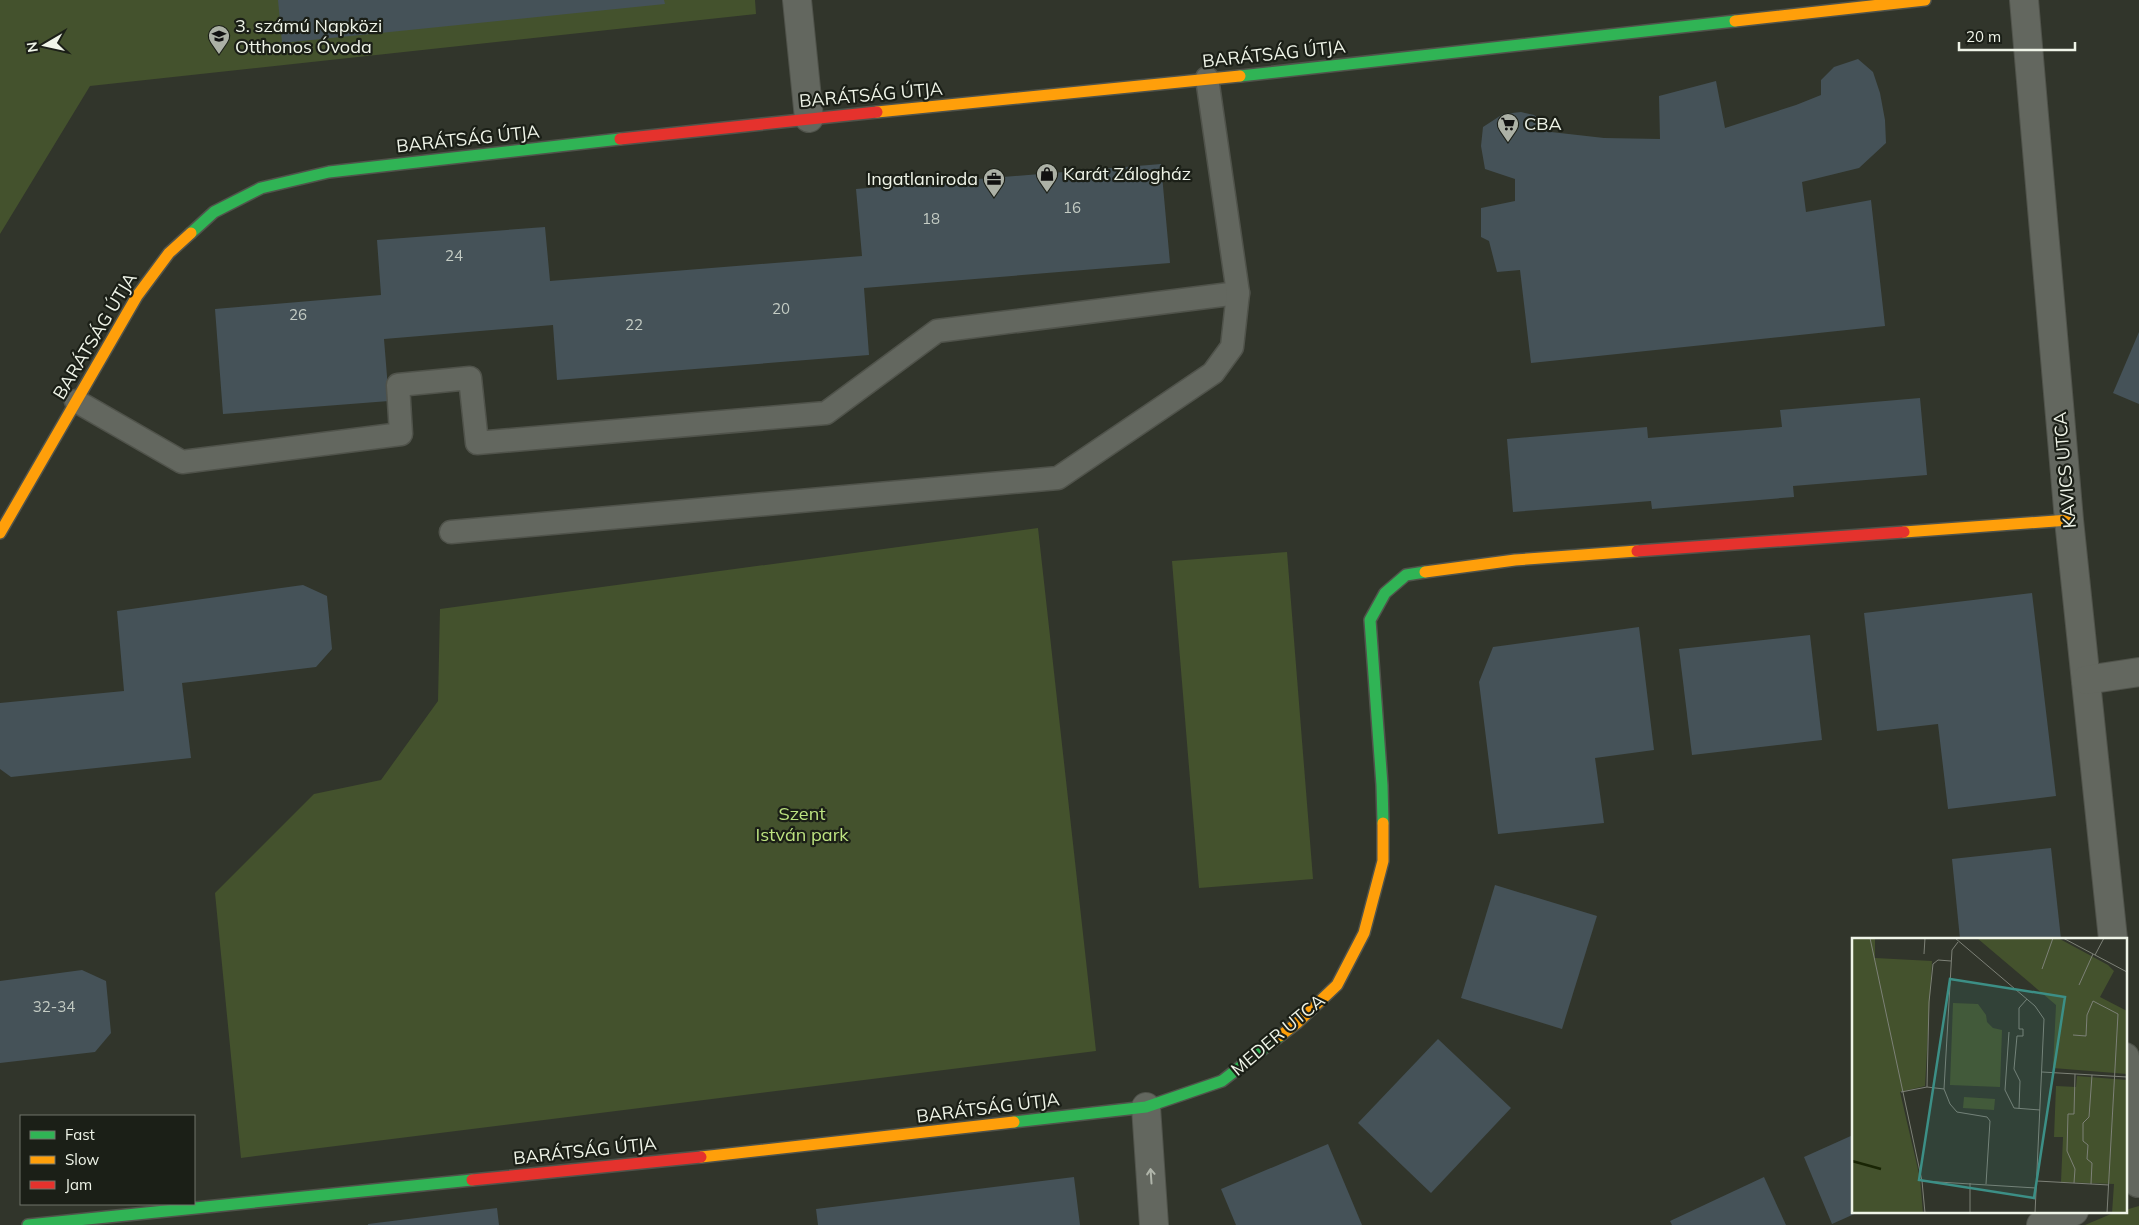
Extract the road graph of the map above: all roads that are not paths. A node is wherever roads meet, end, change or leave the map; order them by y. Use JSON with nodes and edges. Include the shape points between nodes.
{"nodes":[{"id":1,"x":797,"y":0,"type":"edge"},
{"id":2,"x":1925,"y":0,"type":"edge"},
{"id":3,"x":2024,"y":0,"type":"edge"},
{"id":4,"x":1207,"y":78,"type":"junction"},
{"id":5,"x":809,"y":118,"type":"junction"},
{"id":6,"x":1238,"y":293,"type":"junction"},
{"id":7,"x":76,"y":401,"type":"junction"},
{"id":8,"x":2069,"y":520,"type":"junction"},
{"id":9,"x":451,"y":532,"type":"dead end"},
{"id":10,"x":0,"y":533,"type":"edge"},
{"id":11,"x":2139,"y":672,"type":"edge"},
{"id":12,"x":2086,"y":680,"type":"junction"},
{"id":13,"x":2113,"y":938,"type":"edge"},
{"id":14,"x":2126,"y":1066,"type":"edge"},
{"id":15,"x":1146,"y":1107,"type":"junction"},
{"id":16,"x":2139,"y":1183,"type":"edge"},
{"id":17,"x":2126,"y":1189,"type":"edge"},
{"id":18,"x":2072,"y":1212,"type":"edge"},
{"id":19,"x":28,"y":1225,"type":"edge"},
{"id":20,"x":1154,"y":1225,"type":"edge"},
{"id":21,"x":2041,"y":1225,"type":"edge"}],
"edges":[{"from":1,"to":5,"type":"street"},
{"from":2,"to":4,"type":"street","name":"BARÁTSÁG ÚTJA"},
{"from":3,"to":8,"type":"street","name":"KAVICS UTCA"},
{"from":4,"to":5,"type":"street","name":"BARÁTSÁG ÚTJA"},
{"from":4,"to":6,"type":"lane"},
{"from":5,"to":7,"type":"street","name":"BARÁTSÁG ÚTJA","via":[[328,172],[261,188],[214,212],[169,253],[137,296]]},
{"from":6,"to":7,"type":"lane","via":[[937,331],[826,413],[477,443],[470,378],[398,385],[401,434],[182,462]]},
{"from":6,"to":9,"type":"lane","via":[[1232,347],[1213,373],[1058,478]]},
{"from":7,"to":10,"type":"street","name":"BARÁTSÁG ÚTJA"},
{"from":8,"to":12,"type":"street","name":"KAVICS UTCA"},
{"from":8,"to":15,"type":"street","name":"MEDER UTCA","via":[[1515,560],[1406,575],[1385,593],[1370,620],[1382,786],[1383,861],[1364,933],[1337,985],[1297,1023],[1222,1081]]},
{"from":11,"to":12,"type":"street"},
{"from":12,"to":13,"type":"street","name":"KAVICS UTCA"},
{"from":14,"to":16,"type":"street"},
{"from":15,"to":19,"type":"street","name":"BARÁTSÁG ÚTJA","via":[[828,1144]]},
{"from":20,"to":15,"type":"street","one_way":true},
{"from":16,"to":17,"type":"street"},
{"from":18,"to":21,"type":"street"}]}
